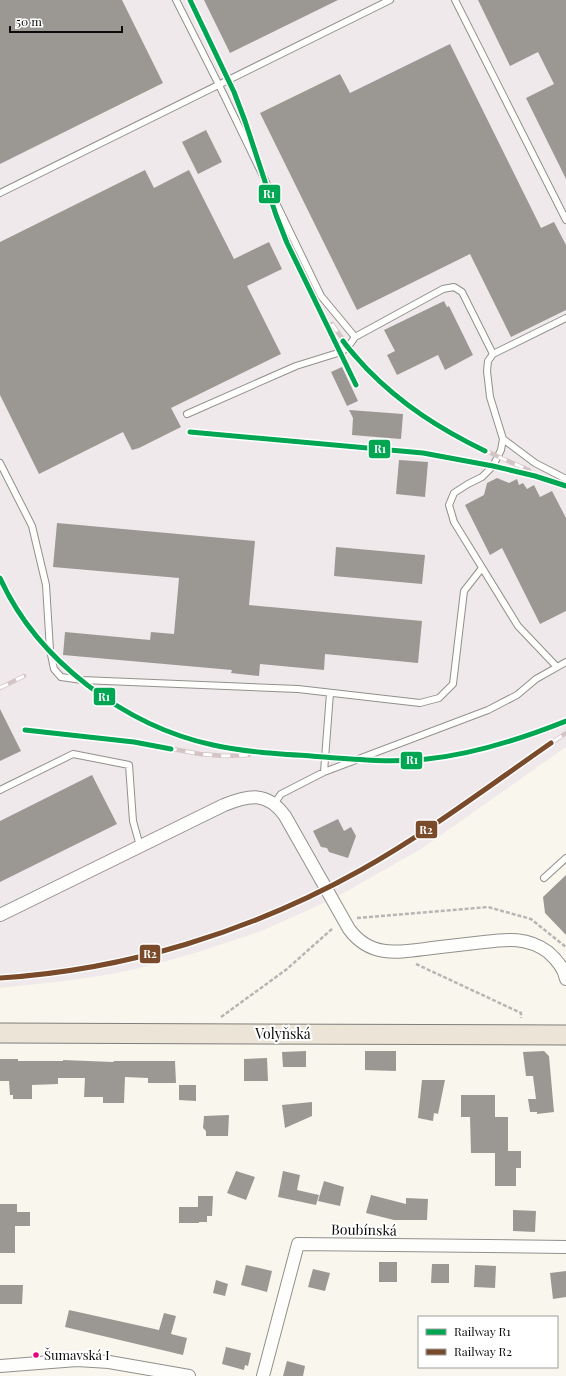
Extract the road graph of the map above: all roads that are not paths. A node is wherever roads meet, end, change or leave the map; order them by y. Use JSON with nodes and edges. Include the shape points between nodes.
{"nodes":[{"id":1,"x":176,"y":0,"type":"edge"},
{"id":2,"x":390,"y":0,"type":"edge"},
{"id":3,"x":455,"y":0,"type":"edge"},
{"id":4,"x":219,"y":85,"type":"junction"},
{"id":5,"x":0,"y":193,"type":"edge"},
{"id":6,"x":566,"y":220,"type":"edge"},
{"id":7,"x":566,"y":318,"type":"edge"},
{"id":8,"x":355,"y":337,"type":"junction"},
{"id":9,"x":493,"y":354,"type":"junction"},
{"id":10,"x":187,"y":414,"type":"dead end"},
{"id":11,"x":503,"y":439,"type":"junction"},
{"id":12,"x":0,"y":463,"type":"edge"},
{"id":13,"x":566,"y":479,"type":"edge"},
{"id":14,"x":482,"y":568,"type":"junction"},
{"id":15,"x":566,"y":662,"type":"edge"},
{"id":16,"x":557,"y":667,"type":"junction"},
{"id":17,"x":330,"y":693,"type":"junction"},
{"id":18,"x":324,"y":772,"type":"junction"},
{"id":19,"x":0,"y":790,"type":"edge"},
{"id":20,"x":274,"y":804,"type":"junction"},
{"id":21,"x":140,"y":846,"type":"junction"},
{"id":22,"x":566,"y":858,"type":"edge"},
{"id":23,"x":544,"y":878,"type":"dead end"},
{"id":24,"x":0,"y":915,"type":"edge"},
{"id":25,"x":566,"y":979,"type":"edge"},
{"id":26,"x":0,"y":1032,"type":"edge"},
{"id":27,"x":566,"y":1035,"type":"edge"},
{"id":28,"x":566,"y":1247,"type":"edge"},
{"id":29,"x":0,"y":1366,"type":"edge"},
{"id":30,"x":189,"y":1376,"type":"edge"},
{"id":31,"x":263,"y":1376,"type":"edge"}],
"edges":[{"from":1,"to":4,"type":"lane"},
{"from":2,"to":4,"type":"lane"},
{"from":3,"to":6,"type":"lane"},
{"from":4,"to":5,"type":"lane"},
{"from":4,"to":8,"type":"lane","via":[[321,296]]},
{"from":7,"to":9,"type":"lane"},
{"from":8,"to":9,"type":"lane","via":[[443,289],[454,287],[462,292]]},
{"from":8,"to":10,"type":"lane","via":[[341,352],[296,366]]},
{"from":9,"to":11,"type":"lane","via":[[488,361],[489,391]]},
{"from":11,"to":13,"type":"lane","via":[[535,463]]},
{"from":11,"to":14,"type":"lane","via":[[493,466],[482,477],[454,493],[449,505],[454,522]]},
{"from":12,"to":17,"type":"lane","via":[[32,526],[46,585],[50,650],[54,670],[61,677],[298,689]]},
{"from":14,"to":16,"type":"lane","via":[[518,626]]},
{"from":14,"to":17,"type":"lane","via":[[464,591],[453,684],[439,698],[420,703]]},
{"from":15,"to":16,"type":"lane"},
{"from":16,"to":18,"type":"lane","via":[[536,679],[517,695],[488,710]]},
{"from":17,"to":18,"type":"lane"},
{"from":18,"to":20,"type":"lane","via":[[281,794]]},
{"from":19,"to":21,"type":"lane","via":[[73,754],[129,765],[133,821]]},
{"from":20,"to":21,"type":"street","via":[[260,797],[246,796]]},
{"from":20,"to":25,"type":"street","via":[[285,816],[353,935],[364,944],[376,950],[396,953],[505,939],[524,940],[540,946],[552,956],[560,964]]},
{"from":21,"to":24,"type":"street"},
{"from":22,"to":23,"type":"lane"},
{"from":26,"to":27,"type":"main road","name":"Volyňská"},
{"from":28,"to":31,"type":"street","name":"Boubínská","via":[[298,1244]]},
{"from":29,"to":30,"type":"street","via":[[77,1360],[109,1362]]}]}
